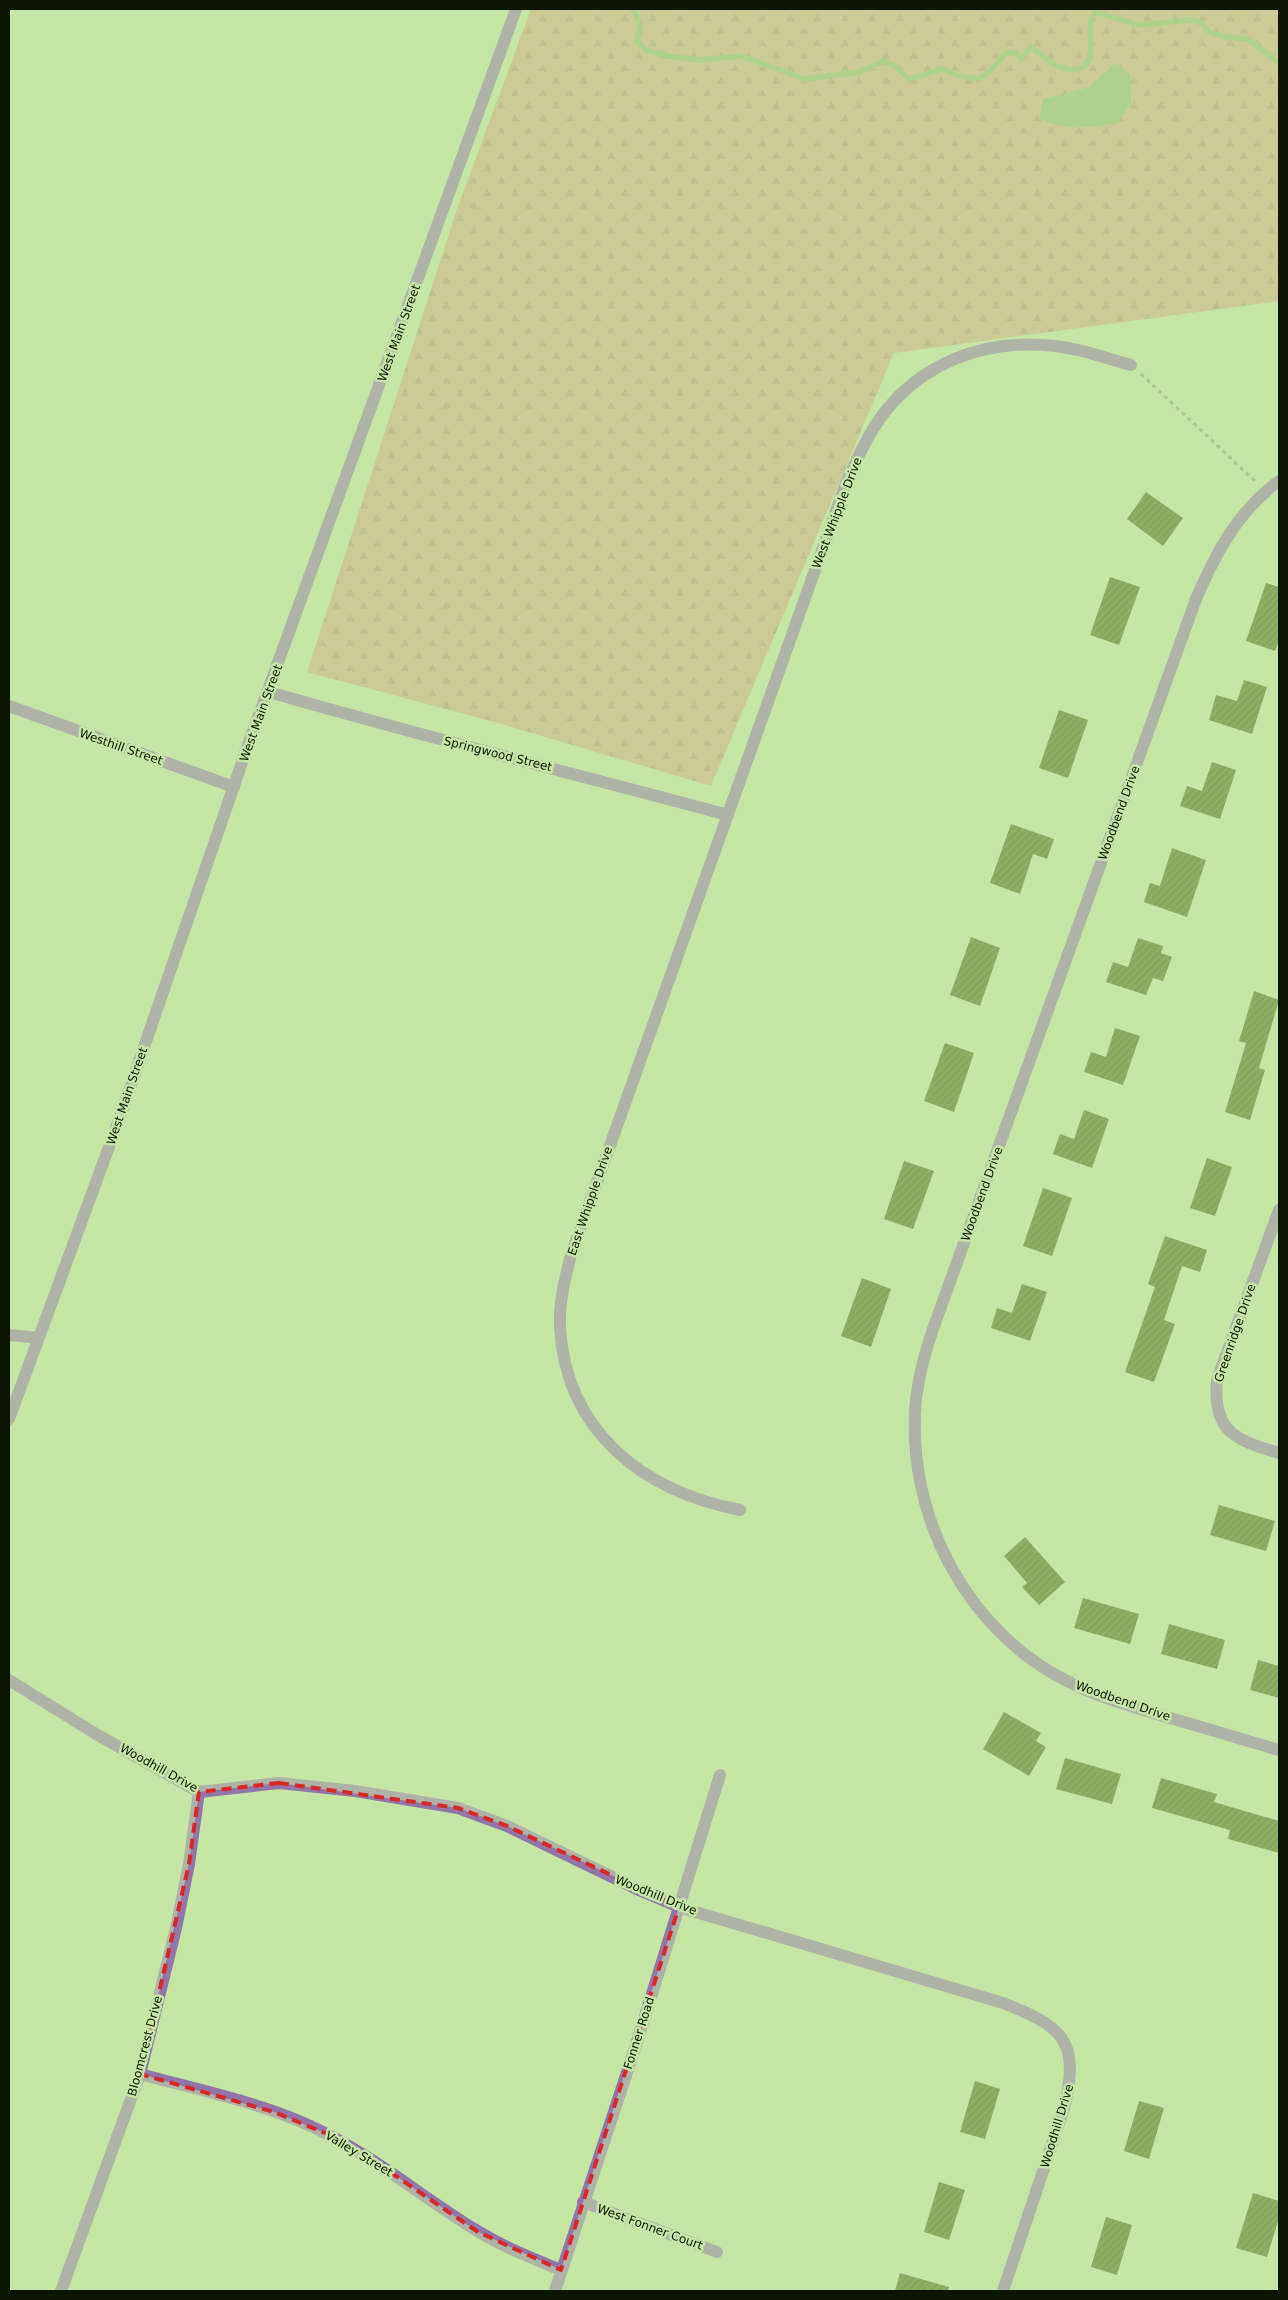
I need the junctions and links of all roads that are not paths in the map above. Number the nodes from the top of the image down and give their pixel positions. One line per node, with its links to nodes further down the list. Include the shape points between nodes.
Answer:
1 (516, 9): 4 (street, West Main Street)
2 (1131, 365): 7 (street, West Whipple Drive, via 1084,351 1043,345 1009,345 975,351 947,362 920,378 896,399 874,428 846,483)
3 (1279, 481): 15 (street, Woodbend Drive, via 1238,520 1196,599 933,1329 920,1375 915,1426 915,1450 924,1498 944,1556 966,1593 1000,1632 1041,1666 1086,1690)
4 (269, 692): 6 (street, West Main Street); 7 (street, Springwood Street, via 406,732)
5 (9, 706): 6 (street, Westhill Street)
6 (234, 787): 10 (street, West Main Street, via 117,1124)
7 (728, 815): 13 (street, East Whipple Drive, via 571,1255 562,1292 560,1326 564,1359 576,1397 593,1426 614,1451 640,1472 674,1490 711,1504)
8 (1279, 1210): 12 (street, Greenridge Drive, via 1217,1380 1216,1396 1222,1420 1235,1436)
9 (9, 1335): 10 (street)
10 (38, 1338): 11 (street, West Main Street)
11 (9, 1419)
12 (1279, 1453)
13 (740, 1510)
14 (9, 1680): 17 (street, Woodhill Drive)
15 (1279, 1750)
16 (720, 1774): 18 (street, Fonner Road)
17 (199, 1792): 18 (street, Woodhill Drive, via 279,1783 355,1790 458,1808 507,1826); 19 (street, Bloomcrest Drive, via 176,1928)
18 (679, 1906): 20 (street, Fonner Road); 25 (street, Woodhill Drive, via 1003,2003 1038,2017 1051,2025 1063,2039 1072,2067 1067,2096)
19 (140, 2074): 22 (street, Valley Street, via 274,2112 325,2133 365,2154 478,2232); 23 (street, Bloomcrest Drive)
20 (584, 2202): 21 (street, West Fonner Court); 22 (street, Fonner Road)
21 (717, 2252)
22 (561, 2270): 24 (street, Fonner Road)
23 (61, 2291)
24 (555, 2291)
25 (1003, 2291)

